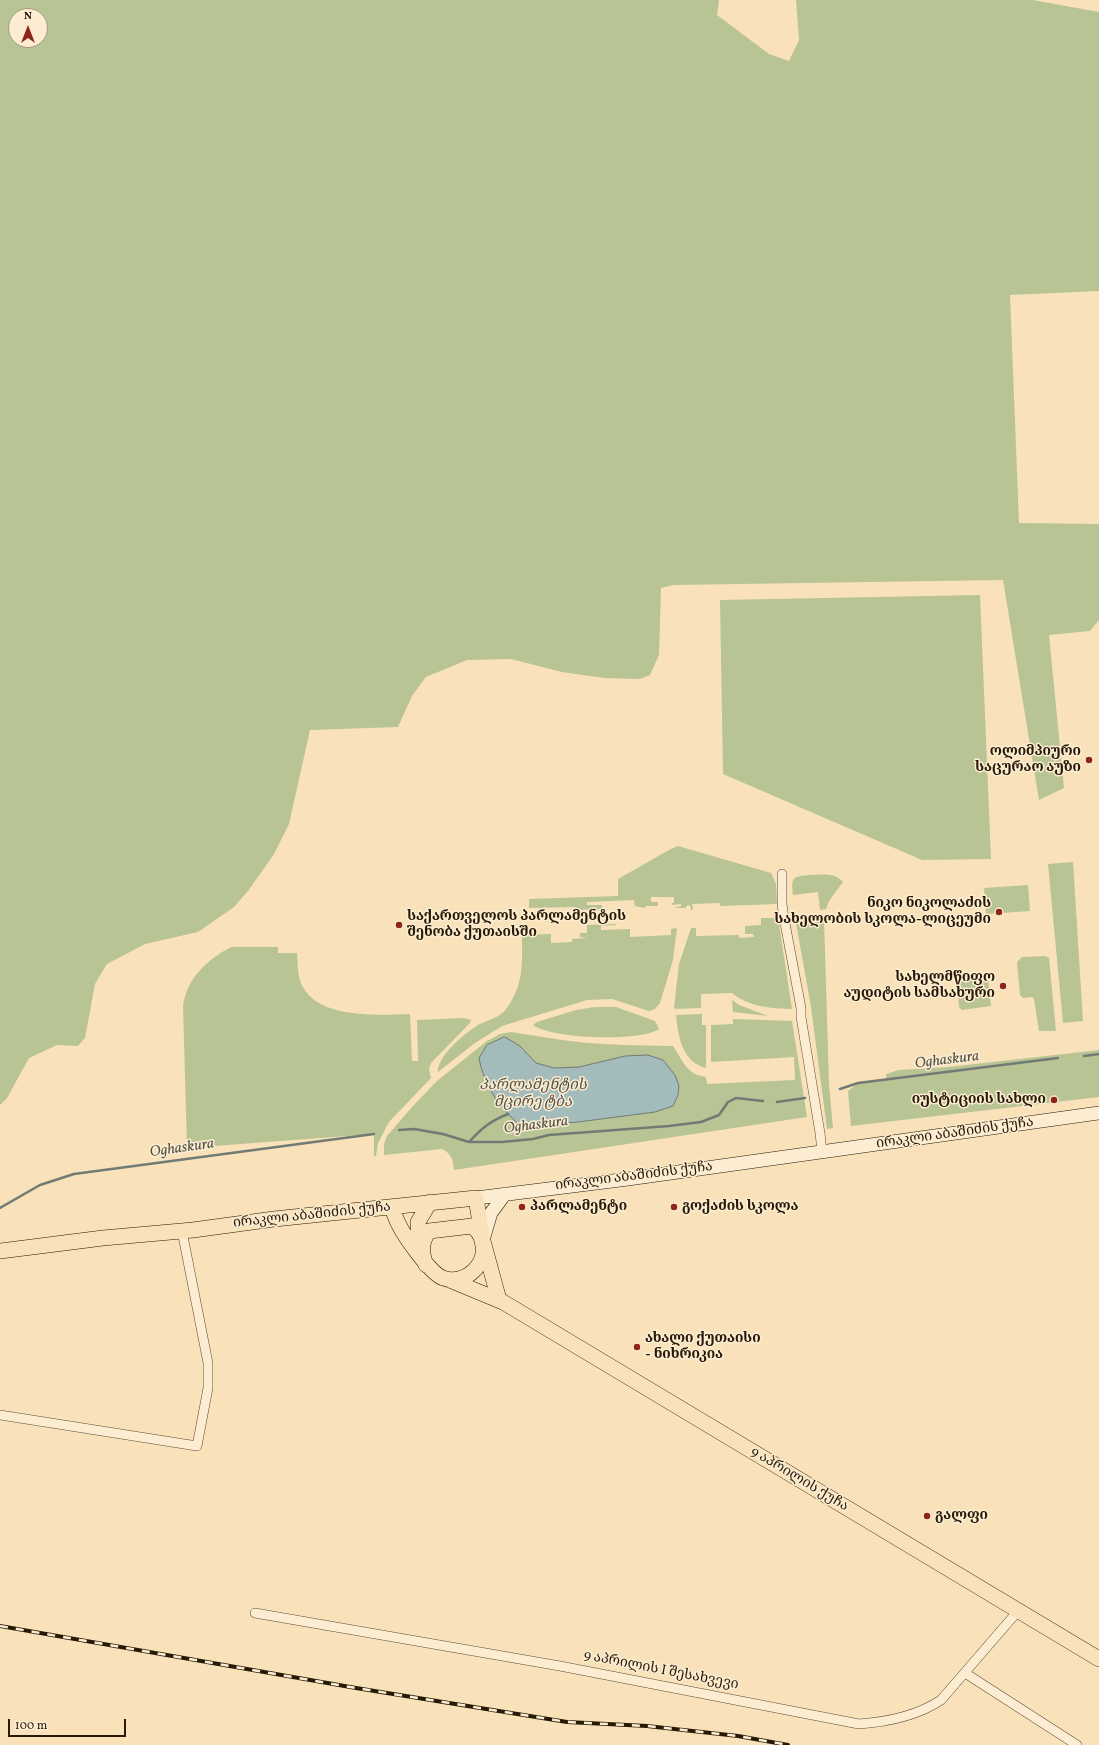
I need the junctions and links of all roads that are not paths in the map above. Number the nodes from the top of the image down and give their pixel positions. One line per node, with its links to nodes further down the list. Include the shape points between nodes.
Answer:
1 (782, 874): 3 (street, via 784,918 801,1008 800,1017)
2 (1099, 1113): 3 (main road, ირაკლი აბაშიძის ქუჩა)
3 (822, 1152): 4 (main road, ირაკლი აბაშიძის ქუჩა)
4 (505, 1194): 5 (main road, ირაკლი აბაშიძის ქუჩა); 9 (main road, via 491,1213)
5 (476, 1198): 6 (main road, ირაკლი აბაშიძის ქუჩა); 9 (main road)
6 (430, 1202): 7 (main road, ირაკლი აბაშიძის ქუჩა); 11 (main road, via 418,1222)
7 (392, 1208): 8 (main road, ირაკლი აბაშიძის ქუჩა); 11 (main road, via 399,1224)
8 (182, 1231): 10 (main road, ირაკლი აბაშიძის ქუჩა); 14 (street, via 208,1363 208,1388 197,1446)
9 (483, 1242): 11 (main road, via 472,1226 429,1231 422,1247); 12 (main road, via 484,1253 480,1264 462,1279); 13 (main road)
10 (0, 1251)
11 (423, 1259): 12 (main road, via 434,1274)
12 (450, 1280): 13 (main road, 9 აპრილის ქუჩა)
13 (499, 1300): 15 (main road, 9 აპრილის ქუჩა)
14 (0, 1415)
15 (1018, 1611): 17 (main road, 9 აპრილის ქუჩა); 18 (street, 9 აპრილის I შესახვევი)
16 (255, 1613): 18 (street, 9 აპრილის I შესახვევი, via 560,1666 858,1724 893,1720 928,1708 941,1700)
17 (1099, 1659)
18 (965, 1673): 19 (street)
19 (1077, 1745)

